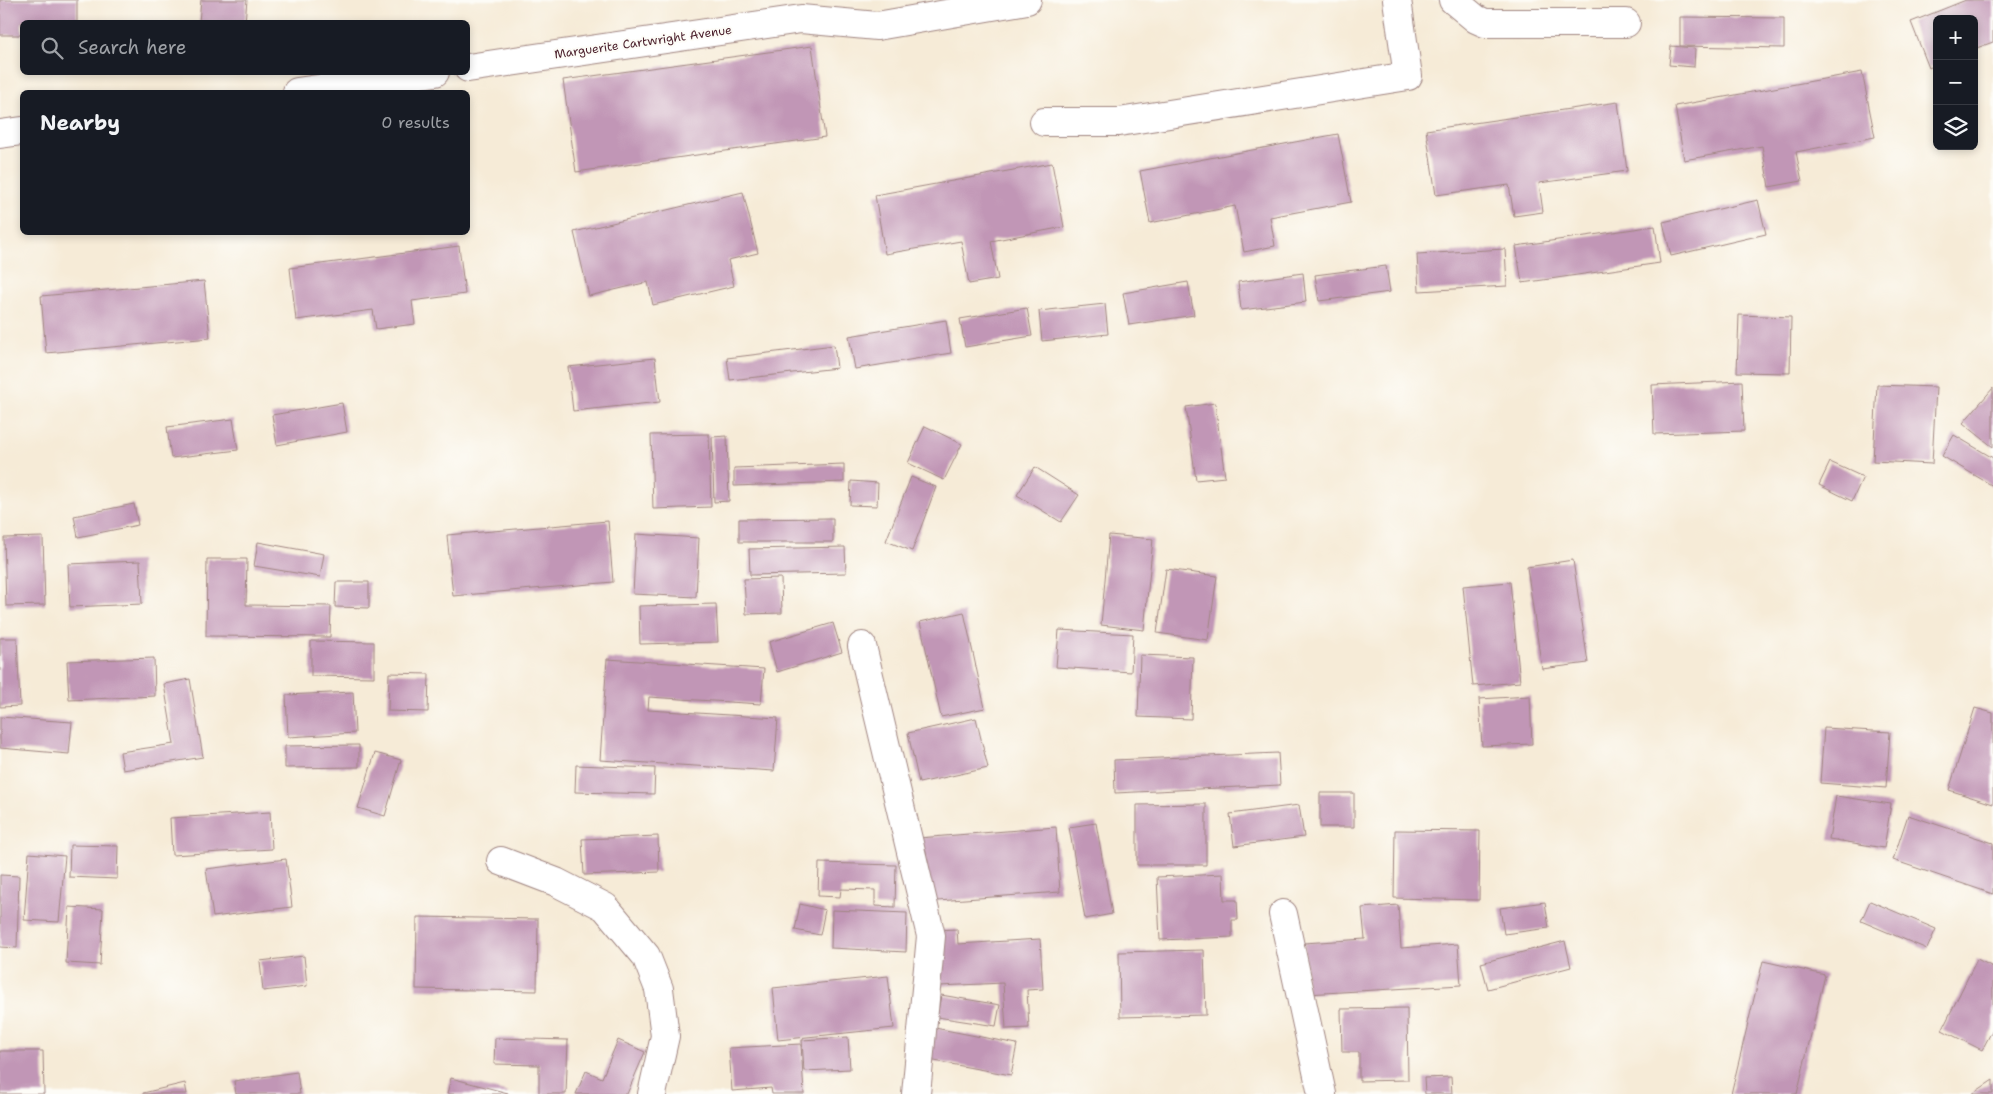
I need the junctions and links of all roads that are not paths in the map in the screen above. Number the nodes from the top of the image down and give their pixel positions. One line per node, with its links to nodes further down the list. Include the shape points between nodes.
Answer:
1 (1026, 0): 4 (street, Marguerite Cartwright Avenue, via 877,26)
2 (1397, 0): 9 (street, via 1408,76 1118,122)
3 (1453, 0): 5 (street, via 1476,19 1485,22)
4 (801, 9): 6 (street, Marguerite Cartwright Avenue)
5 (1626, 22)
6 (470, 68)
7 (414, 75): 8 (street)
8 (311, 90)
9 (1044, 122)
10 (20, 131): 11 (street)
11 (0, 134)
12 (862, 646): 16 (street, via 931,936)
13 (501, 861): 15 (street, via 556,882 605,907 646,956 659,989 665,1036)
14 (1283, 914): 17 (street)
15 (652, 1094)
16 (916, 1094)
17 (1322, 1094)

